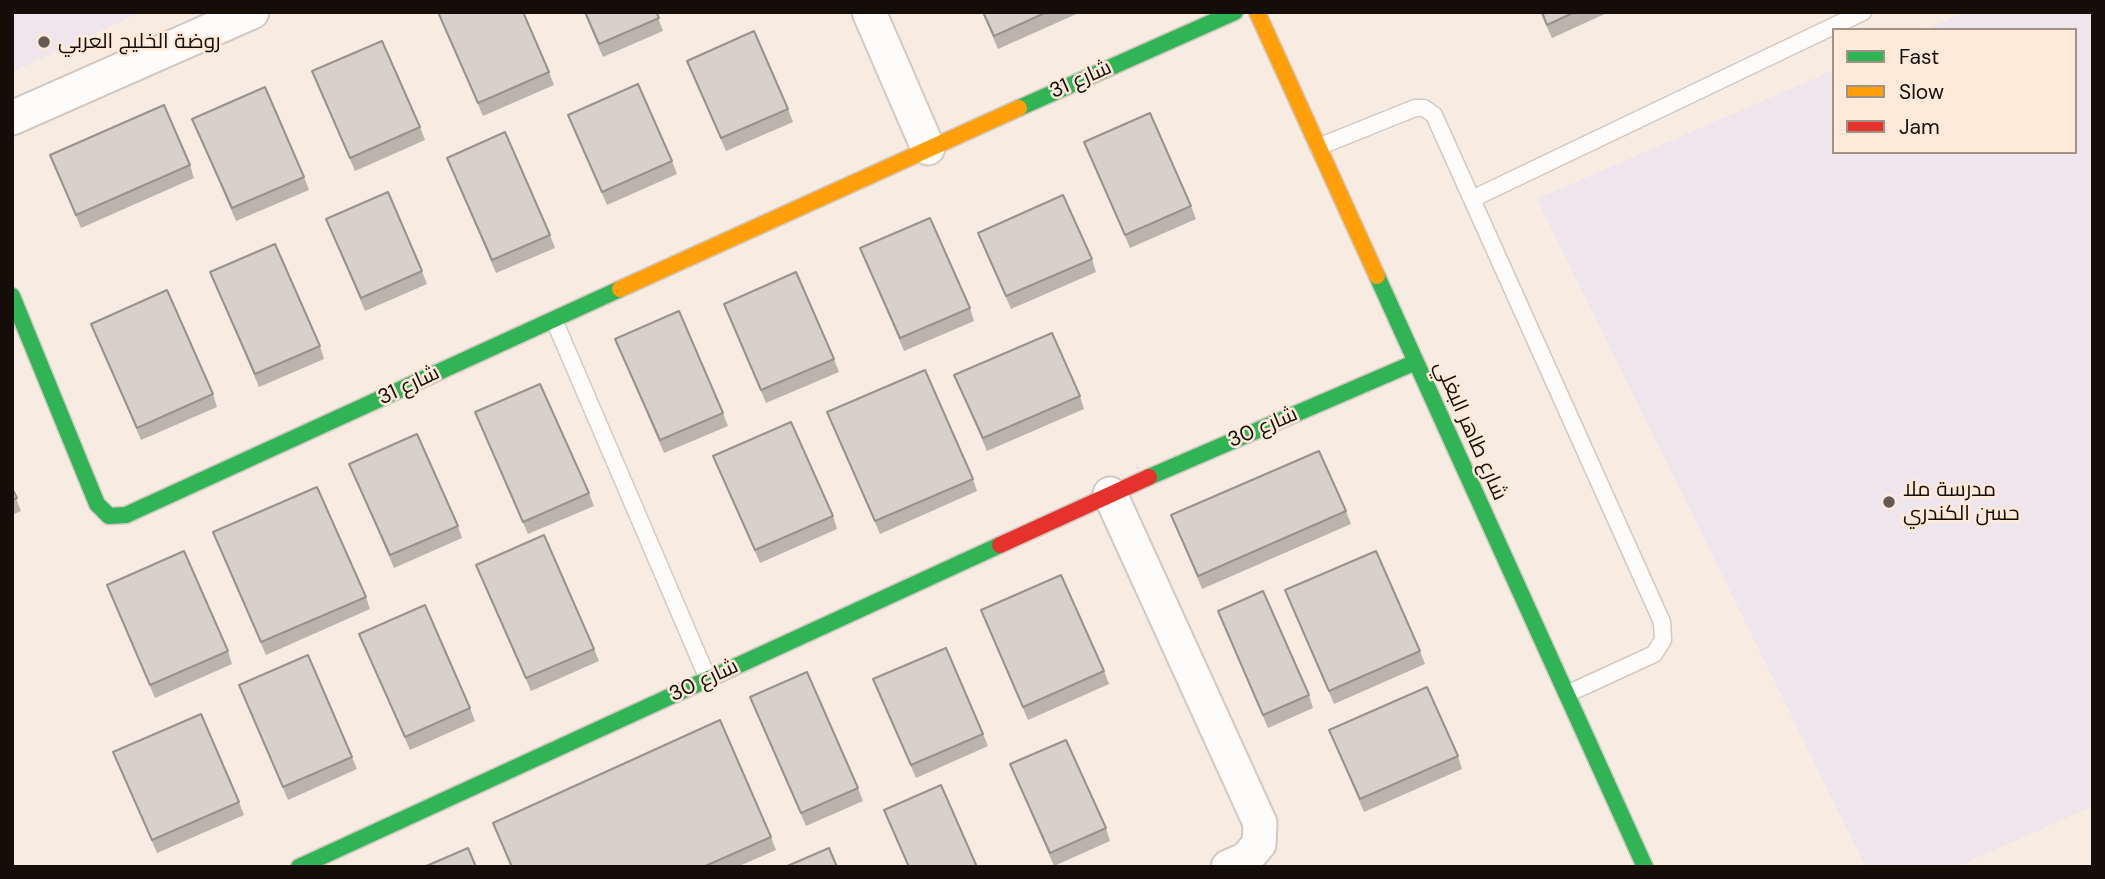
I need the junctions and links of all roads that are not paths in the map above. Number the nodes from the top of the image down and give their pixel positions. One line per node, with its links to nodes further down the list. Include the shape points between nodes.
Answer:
1 (252, 12): 6 (street)
2 (869, 12): 8 (street)
3 (1235, 12): 8 (street, شارع 31)
4 (1257, 12): 7 (street, شارع طاهر البغلي)
5 (1863, 12): 9 (lane)
6 (12, 118)
7 (1318, 147): 9 (lane, via 1424,108 1434,115); 12 (street, شارع طاهر البغلي)
8 (928, 148): 11 (street, شارع 31)
9 (1472, 199): 15 (lane, via 1662,622 1663,640 1654,654)
10 (12, 296): 11 (street, شارع 31, via 97,504 109,516 126,515)
11 (554, 320): 14 (lane)
12 (1416, 362): 13 (street, شارع 30); 15 (street, شارع طاهر البغلي)
13 (1110, 494): 14 (street, شارع 30); 17 (street, via 1260,823 1259,844 1246,859)
14 (708, 679): 16 (street, شارع 30)
15 (1567, 695): 18 (street, شارع طاهر البغلي)
16 (299, 867)
17 (1228, 867)
18 (1645, 867)

